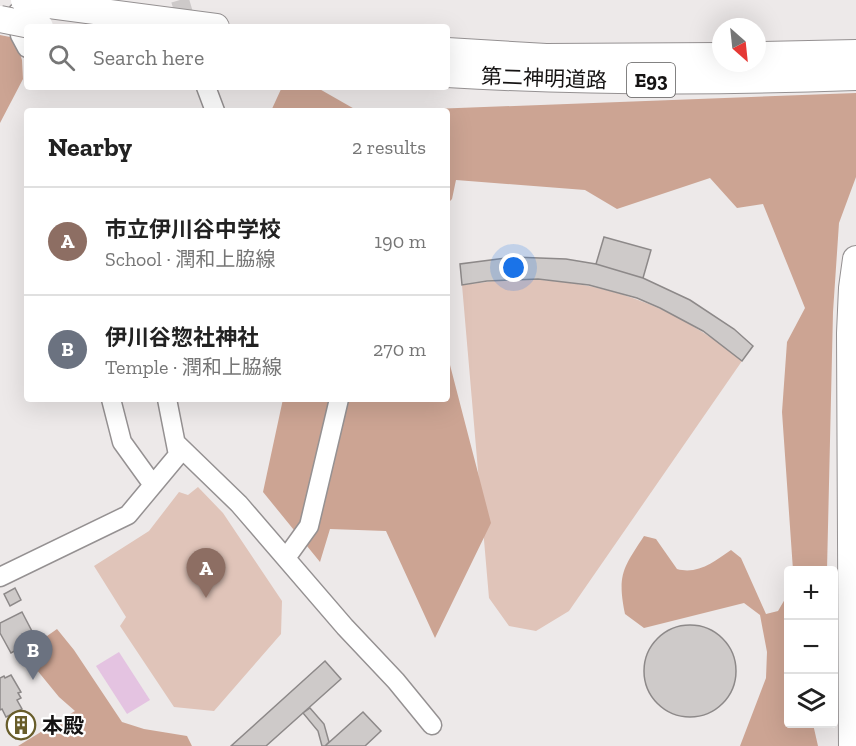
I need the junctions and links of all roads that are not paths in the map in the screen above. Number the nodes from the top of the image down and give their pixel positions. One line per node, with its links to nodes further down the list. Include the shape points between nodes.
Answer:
1 (33, 8): 2 (highway, bridge); 3 (highway); 4 (street, via 18,10)
2 (0, 19)
3 (187, 24)
4 (24, 42)
5 (450, 51): 8 (highway, 第二神明道路 / E93, via 546,57)
6 (856, 52): 7 (highway)
7 (766, 55)
8 (712, 56)
9 (450, 74): 10 (highway, 第二神明道路 / E93, via 546,80 764,81)
10 (856, 77)
11 (206, 90): 12 (street)
12 (214, 108)
13 (856, 259): 22 (highway, via 850,333)
14 (112, 402): 18 (street, via 122,442)
15 (168, 402): 17 (street)
16 (338, 402): 19 (street, via 309,526)
17 (176, 443): 18 (street, via 178,456); 19 (street, via 239,504)
18 (153, 485): 20 (street, via 128,515)
19 (286, 558): 21 (street)
20 (0, 577)
21 (432, 724)
22 (852, 746)

